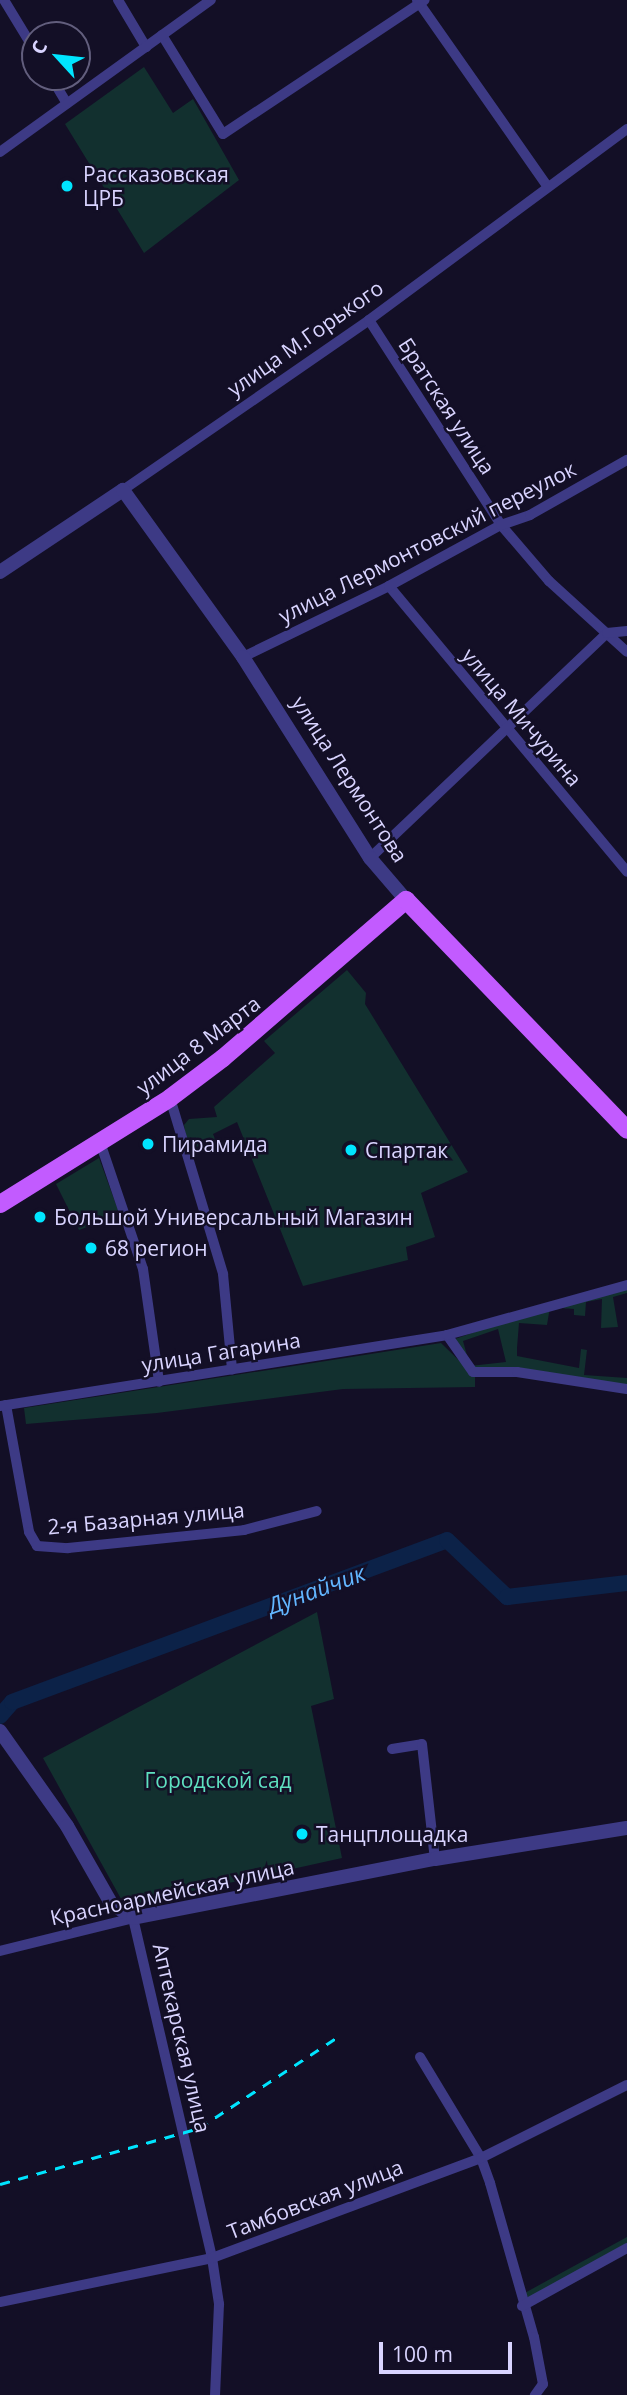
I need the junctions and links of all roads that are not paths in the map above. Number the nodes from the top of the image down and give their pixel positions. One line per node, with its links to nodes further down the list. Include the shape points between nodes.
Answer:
1 (4, 0): 5 (street)
2 (118, 0): 7 (street)
3 (211, 0): 6 (street)
4 (421, 1): 6 (street, via 223,134); 12 (street)
5 (21, 28)
6 (162, 35): 7 (street)
7 (146, 47): 9 (street)
8 (59, 91): 9 (street)
9 (67, 104): 11 (street)
10 (627, 129): 12 (street, улица М.Горького)
11 (0, 152)
12 (548, 187): 13 (street, улица М.Горького)
13 (369, 320): 15 (street, улица М.Горького); 16 (street, Братская улица)
14 (627, 460): 16 (street, улица Лермонтовский переулок, via 530,515)
15 (123, 490): 17 (street, улица М.Горького); 22 (street, улица Лермонтова)
16 (500, 524): 18 (street, улица Лермонтовский переулок); 20 (street, Братская улица, via 549,581)
17 (0, 572)
18 (388, 586): 22 (street, улица Лермонтовский переулок); 23 (street, улица Мичурина)
19 (627, 631): 20 (street)
20 (607, 633): 21 (street, Братская улица); 23 (street)
21 (627, 652)
22 (243, 656): 24 (street, улица Лермонтова)
23 (508, 731): 24 (street); 25 (street, улица Мичурина)
24 (370, 858): 26 (street, улица Лермонтова)
25 (627, 872)
26 (406, 900): 27 (main road, улица 8 Марта, via 251,1037); 28 (main road, улица Лермонтова)
27 (170, 1098): 29 (main road, улица 8 Марта); 33 (street, via 222,1267)
28 (627, 1130)
29 (100, 1142): 30 (main road, улица 8 Марта); 34 (street, via 143,1269)
30 (0, 1204)
31 (627, 1285): 32 (street, улица Гагарина)
32 (447, 1335): 33 (street, улица Гагарина); 35 (street, via 473,1372 517,1372)
33 (232, 1370): 34 (street, улица Гагарина)
34 (159, 1382): 36 (street, улица Гагарина)
35 (627, 1389)
36 (3, 1405): 37 (street, 2-я Базарная улица, via 29,1532 37,1546 68,1548 244,1531)
37 (317, 1511)
38 (4, 1734): 42 (street, via 111,1903)
39 (392, 1749): 41 (street, via 422,1744)
40 (627, 1828): 41 (street, Красноармейская улица)
41 (435, 1859): 42 (street, Красноармейская улица)
42 (132, 1918): 43 (street, Красноармейская улица); 48 (street, Аптекарская улица)
43 (0, 1951)
44 (420, 2057): 46 (street)
45 (627, 2085): 46 (street, Тамбовская улица)
46 (481, 2158): 48 (street, Тамбовская улица); 50 (street)
47 (627, 2249): 50 (street)
48 (212, 2258): 49 (street, Тамбовская улица); 51 (street, Аптекарская улица, via 219,2304)
49 (0, 2302)
50 (522, 2306): 52 (street, via 543,2384)
51 (215, 2395)
52 (535, 2395)

